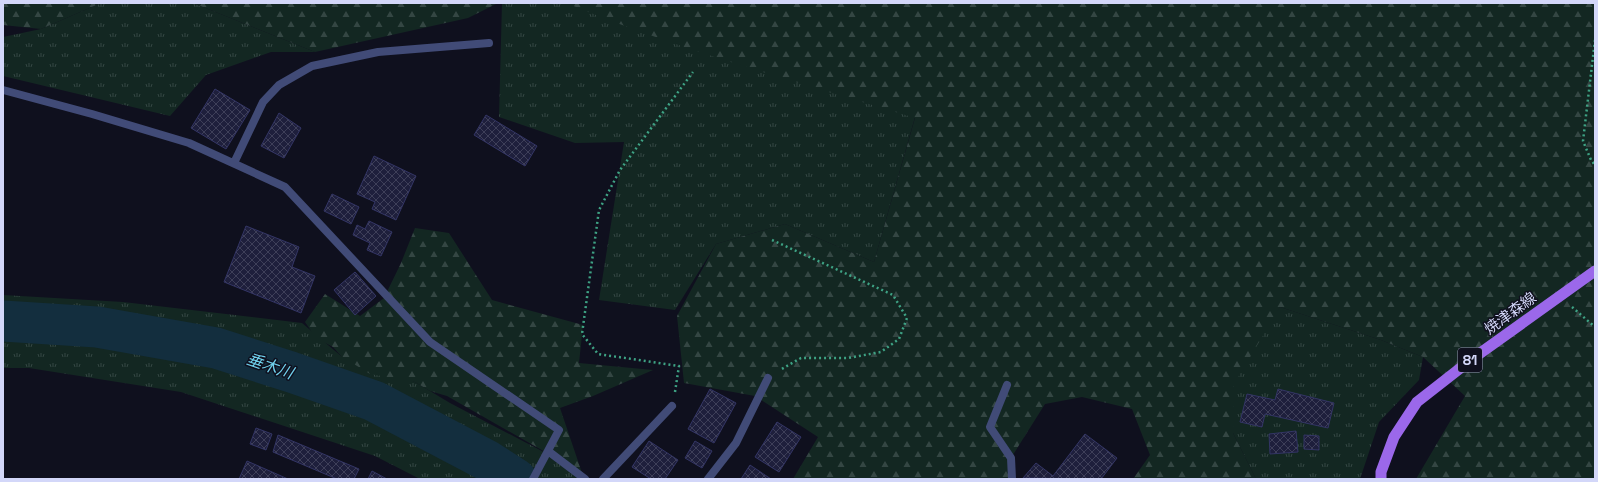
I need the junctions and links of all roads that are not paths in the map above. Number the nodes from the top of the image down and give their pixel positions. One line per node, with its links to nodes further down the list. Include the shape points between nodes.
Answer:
1 (489, 43): 3 (street, via 378,52 312,66 279,85 263,102)
2 (3, 90): 3 (street, via 189,143)
3 (234, 163): 8 (street, via 285,187 430,342 559,430)
4 (1595, 271): 14 (main road, 焼津森線 / 81, via 1472,359 1417,402 1394,437 1381,472)
5 (768, 378): 12 (street, via 736,443)
6 (1007, 385): 13 (street, via 990,427 1011,458)
7 (672, 406): 11 (street)
8 (548, 451): 9 (street); 10 (street)
9 (533, 479)
10 (585, 479)
11 (603, 479)
12 (708, 479)
13 (1012, 479)
14 (1381, 479)

